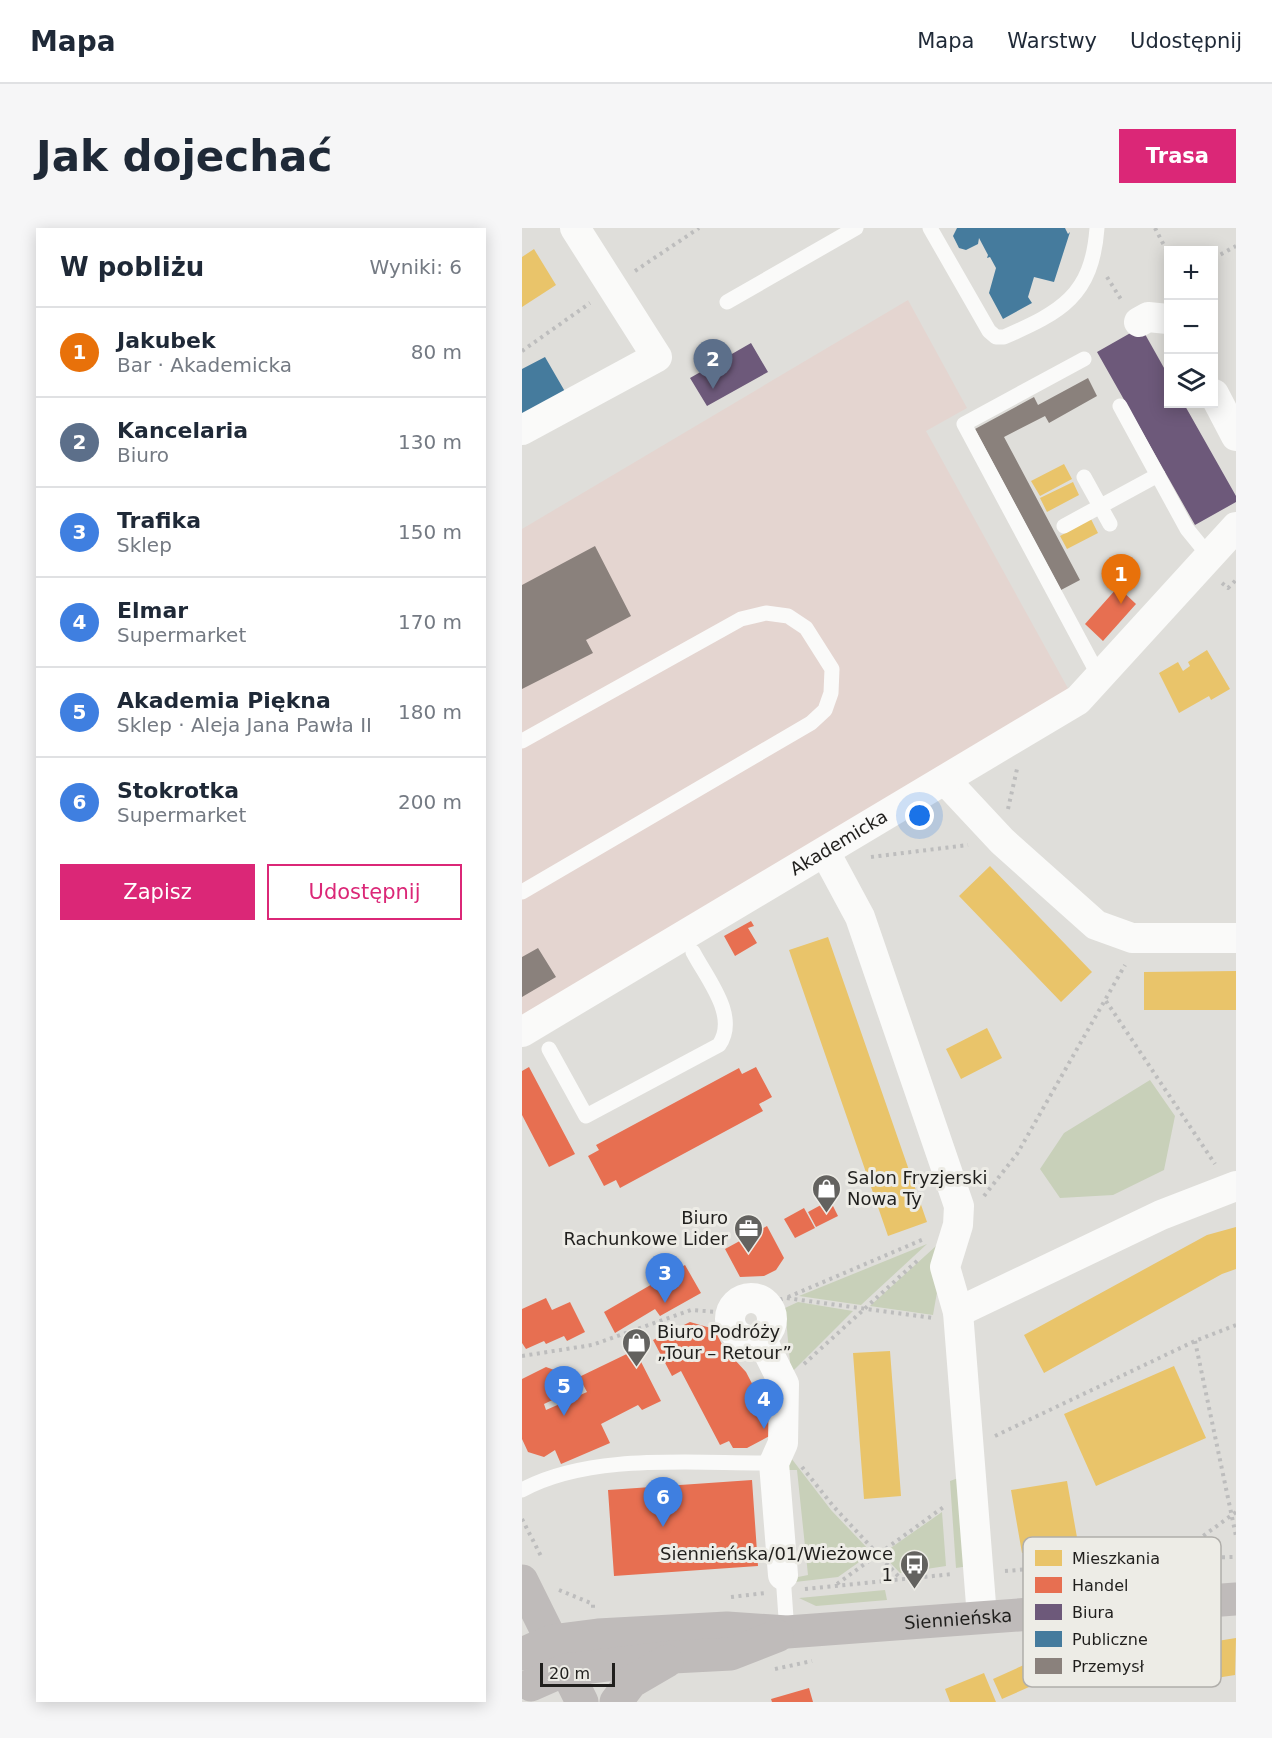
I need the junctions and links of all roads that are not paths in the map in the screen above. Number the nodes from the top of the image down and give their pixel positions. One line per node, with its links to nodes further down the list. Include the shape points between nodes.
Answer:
1 (575, 228): 11 (street, via 657,357)
2 (856, 228): 5 (lane)
3 (930, 228): 4 (lane, via 996,337 1004,337 1058,311 1077,292 1094,256)
4 (1097, 228)
5 (728, 302)
6 (1133, 316): 7 (street)
7 (1164, 319)
8 (1084, 359): 20 (lane, via 964,424)
9 (1218, 402): 12 (street)
10 (1120, 406): 13 (lane)
11 (522, 430)
12 (1236, 436)
13 (1158, 475): 15 (lane); 19 (lane, via 1187,529)
14 (1084, 477): 15 (lane)
15 (1100, 506): 16 (lane); 17 (lane)
16 (1110, 524)
17 (1064, 526)
18 (1236, 527): 19 (street, Akademicka)
19 (1209, 556): 20 (street, Akademicka)
20 (1100, 678): 22 (street, Akademicka, via 1068,706)
21 (522, 741): 24 (lane, via 741,619 766,613 788,616 806,628 832,669 831,693 825,710 811,723)
22 (945, 780): 23 (street, Akademicka); 25 (street, via 1002,841 1096,925 1132,938)
23 (828, 857): 27 (street, Akademicka); 30 (street, via 863,928 959,1206 958,1225 945,1267)
24 (522, 892)
25 (1236, 938)
26 (693, 952): 28 (lane, via 727,1019 719,1045 586,1116)
27 (522, 1032)
28 (549, 1050)
29 (1233, 1186): 30 (street, via 1161,1215)
30 (958, 1312): 39 (street)
31 (761, 1338): 31 (street, via 771,1326 776,1300 742,1300 731,1313 730,1321 745,1339); 32 (street, via 784,1384)
32 (779, 1453): 33 (lane, via 610,1464 569,1470); 35 (street)
33 (522, 1490)
34 (533, 1583): 41 (main road)
35 (784, 1583): 40 (lane)
36 (1236, 1599): 37 (main road, Siennieńska)
37 (1221, 1600)
38 (1023, 1614): 39 (main road, Siennieńska)
39 (982, 1617): 40 (main road, Siennieńska)
40 (787, 1632): 41 (main road, Siennieńska, via 597,1615); 43 (main road, Siennieńska, via 730,1654)
41 (551, 1641): 42 (main road, Siennieńska); 44 (main road)
42 (522, 1654)
43 (674, 1657): 44 (main road, Siennieńska); 47 (main road, via 631,1682)
44 (565, 1670): 45 (main road, Siennieńska); 46 (main road)
45 (531, 1685)
46 (582, 1702)
47 (616, 1702)

